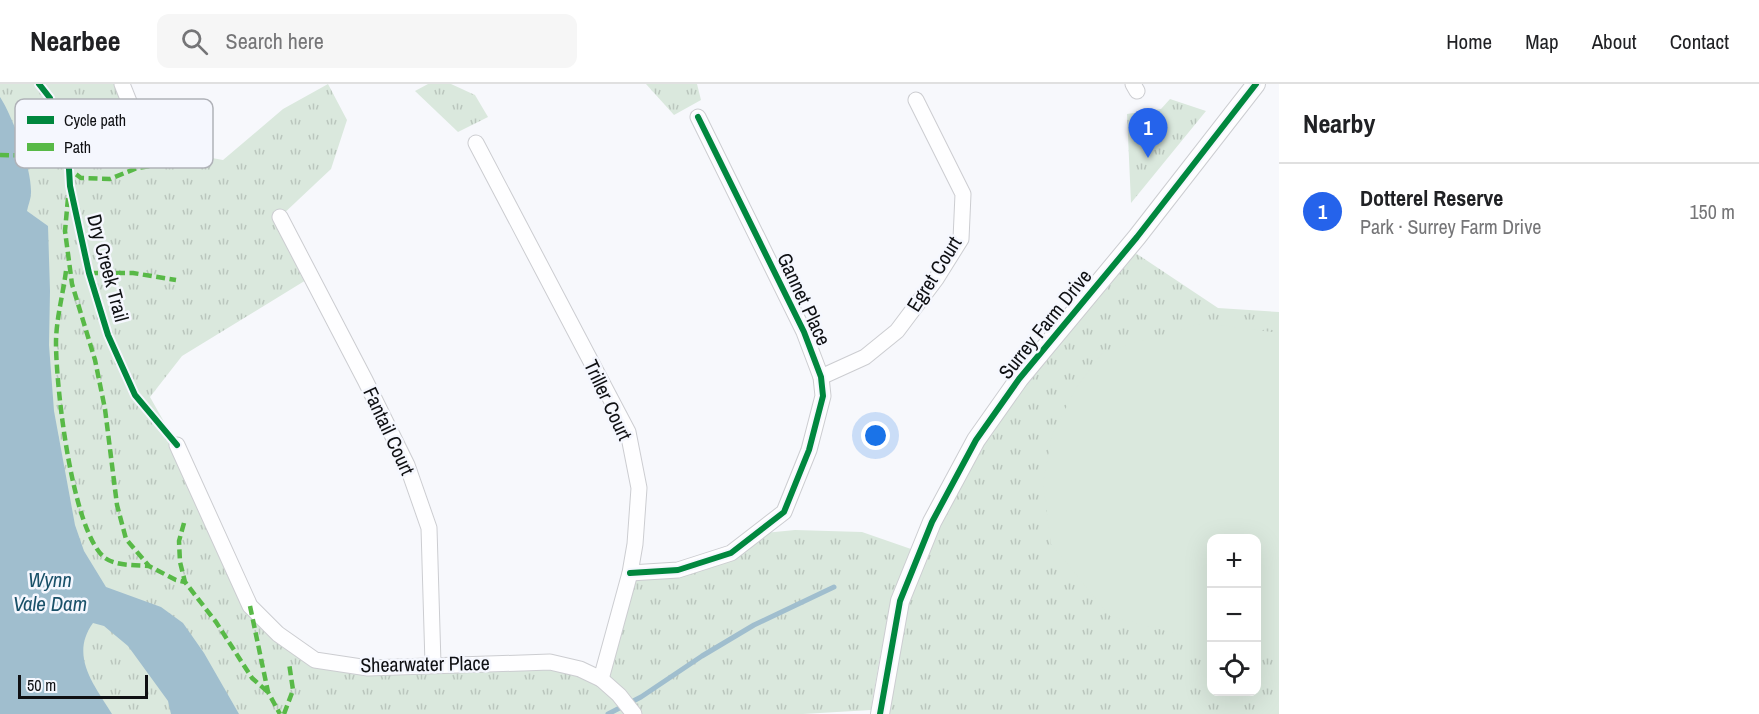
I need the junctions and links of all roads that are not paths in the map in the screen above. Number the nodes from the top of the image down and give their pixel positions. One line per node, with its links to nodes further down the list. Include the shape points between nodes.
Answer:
1 (122, 84): 3 (street)
2 (1256, 84): 14 (street, Surrey Farm Drive, via 1019,380 976,440 932,522 900,601)
3 (128, 99)
4 (916, 100): 8 (street, Egret Court, via 963,194 961,239 897,331 865,357)
5 (698, 117): 8 (street, Gannet Place, via 804,332)
6 (476, 143): 10 (street, Triller Court, via 628,432 639,488)
7 (280, 217): 11 (street, Fantail Court, via 407,465 429,528)
8 (821, 377): 10 (street, Gannet Place, via 823,396 810,450 784,512 731,553 678,570)
9 (177, 445): 11 (street, Shearwater Place, via 250,606 278,634 315,660 368,668)
10 (630, 573): 12 (street, Triller Court)
11 (433, 664): 12 (street, Shearwater Place, via 550,662 580,669)
12 (601, 680): 13 (street, Shearwater Place)
13 (634, 714)
14 (880, 714)

